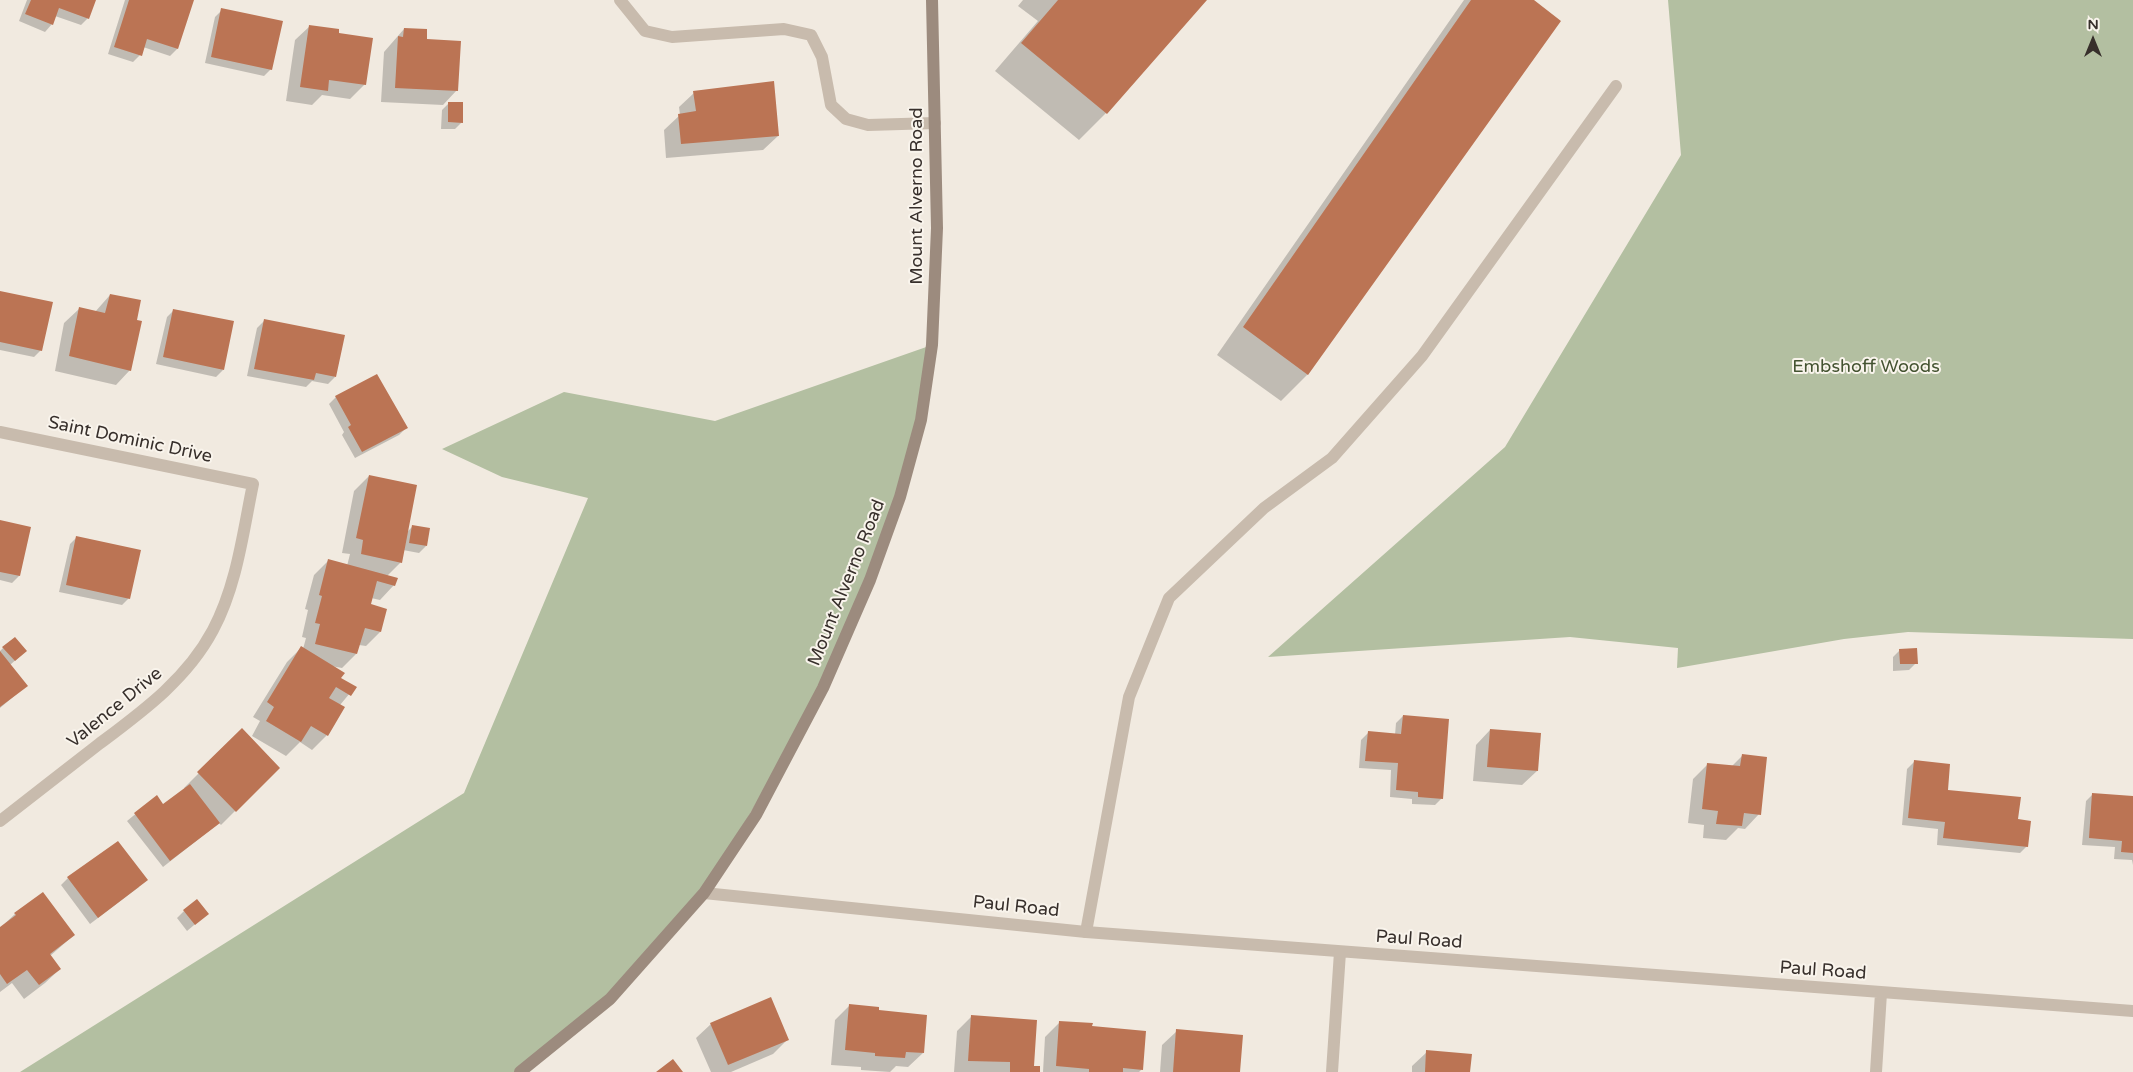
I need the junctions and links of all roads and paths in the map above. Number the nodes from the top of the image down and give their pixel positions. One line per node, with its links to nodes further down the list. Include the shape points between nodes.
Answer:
1 (620, 0): 4 (street, via 645,31 672,37 784,29 811,35 822,56 832,105 846,119 868,125)
2 (932, 0): 4 (street, Mount Alverno Road)
3 (1616, 86): 9 (street, via 1422,356 1332,458 1264,508 1169,598 1129,697)
4 (935, 124): 8 (street, Mount Alverno Road, via 937,228 932,345 921,420 900,497 870,580 824,688 756,815)
5 (0, 432): 6 (street, Saint Dominic Drive)
6 (253, 484): 7 (street, Valence Drive, via 232,584 214,629 196,657 151,704)
7 (0, 821)
8 (704, 893): 9 (street, Paul Road); 13 (street, Mount Alverno Road, via 610,998)
9 (1086, 932): 10 (street, Paul Road)
10 (1340, 952): 11 (street, Paul Road); 14 (street)
11 (1881, 992): 12 (street, Paul Road); 15 (street)
12 (2133, 1011)
13 (520, 1072)
14 (1332, 1072)
15 (1876, 1072)

